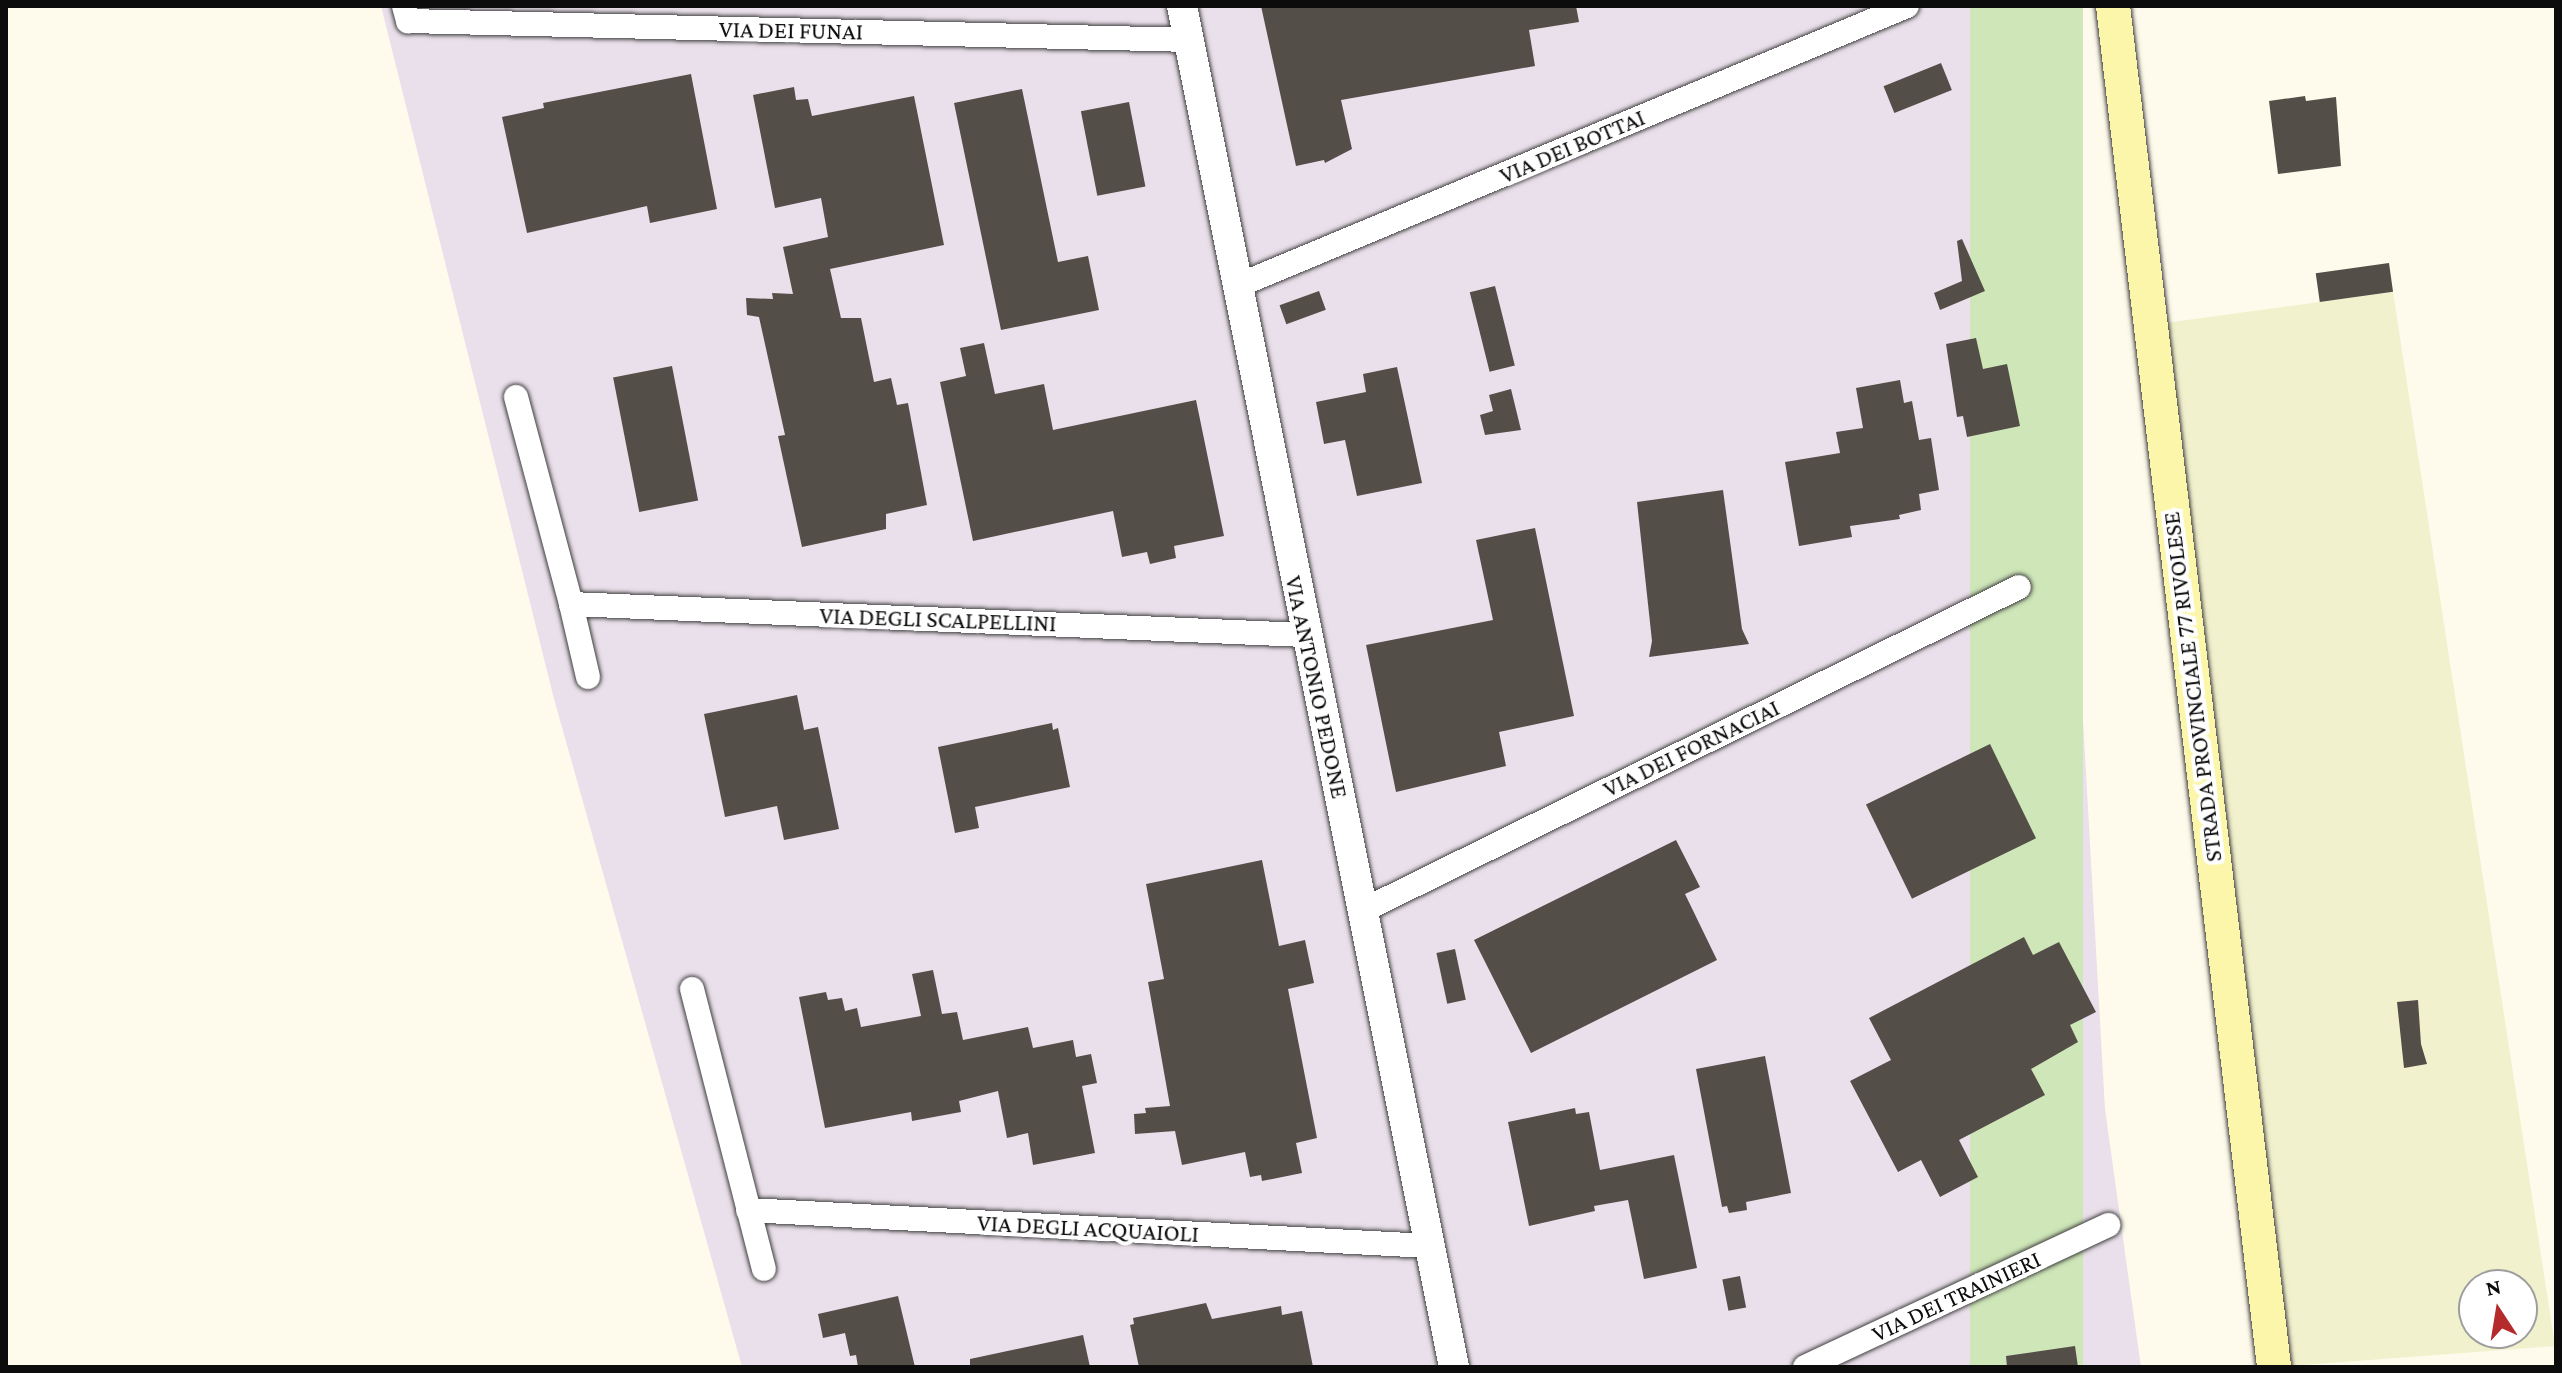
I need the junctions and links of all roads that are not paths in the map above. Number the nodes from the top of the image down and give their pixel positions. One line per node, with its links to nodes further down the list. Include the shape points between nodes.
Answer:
1 (404, 6): 5 (street, VIA DEI FUNAI, via 408,21)
2 (1182, 6): 5 (street, VIA ANTONIO PEDONE)
3 (1907, 6): 6 (street, VIA DEI BOTTAI)
4 (2113, 6): 20 (main road, STRADA PROVINCIALE 77 RIVOLESE)
5 (1189, 40): 6 (street, VIA ANTONIO PEDONE)
6 (1237, 286): 10 (street, VIA ANTONIO PEDONE)
7 (516, 397): 9 (street)
8 (2019, 587): 12 (street, VIA DEI FORNACIAI)
9 (571, 604): 10 (street, VIA DEGLI SCALPELLINI); 11 (street)
10 (1305, 635): 12 (street, VIA ANTONIO PEDONE)
11 (588, 677)
12 (1364, 910): 16 (street, VIA ANTONIO PEDONE)
13 (692, 989): 14 (street)
14 (748, 1210): 16 (street, VIA DEGLI ACQUAIOLI); 17 (street)
15 (2108, 1225): 19 (street, VIA DEI TRAINIERI)
16 (1428, 1246): 18 (street, VIA ANTONIO PEDONE)
17 (764, 1269)
18 (1454, 1367)
19 (1805, 1367)
20 (2274, 1367)

